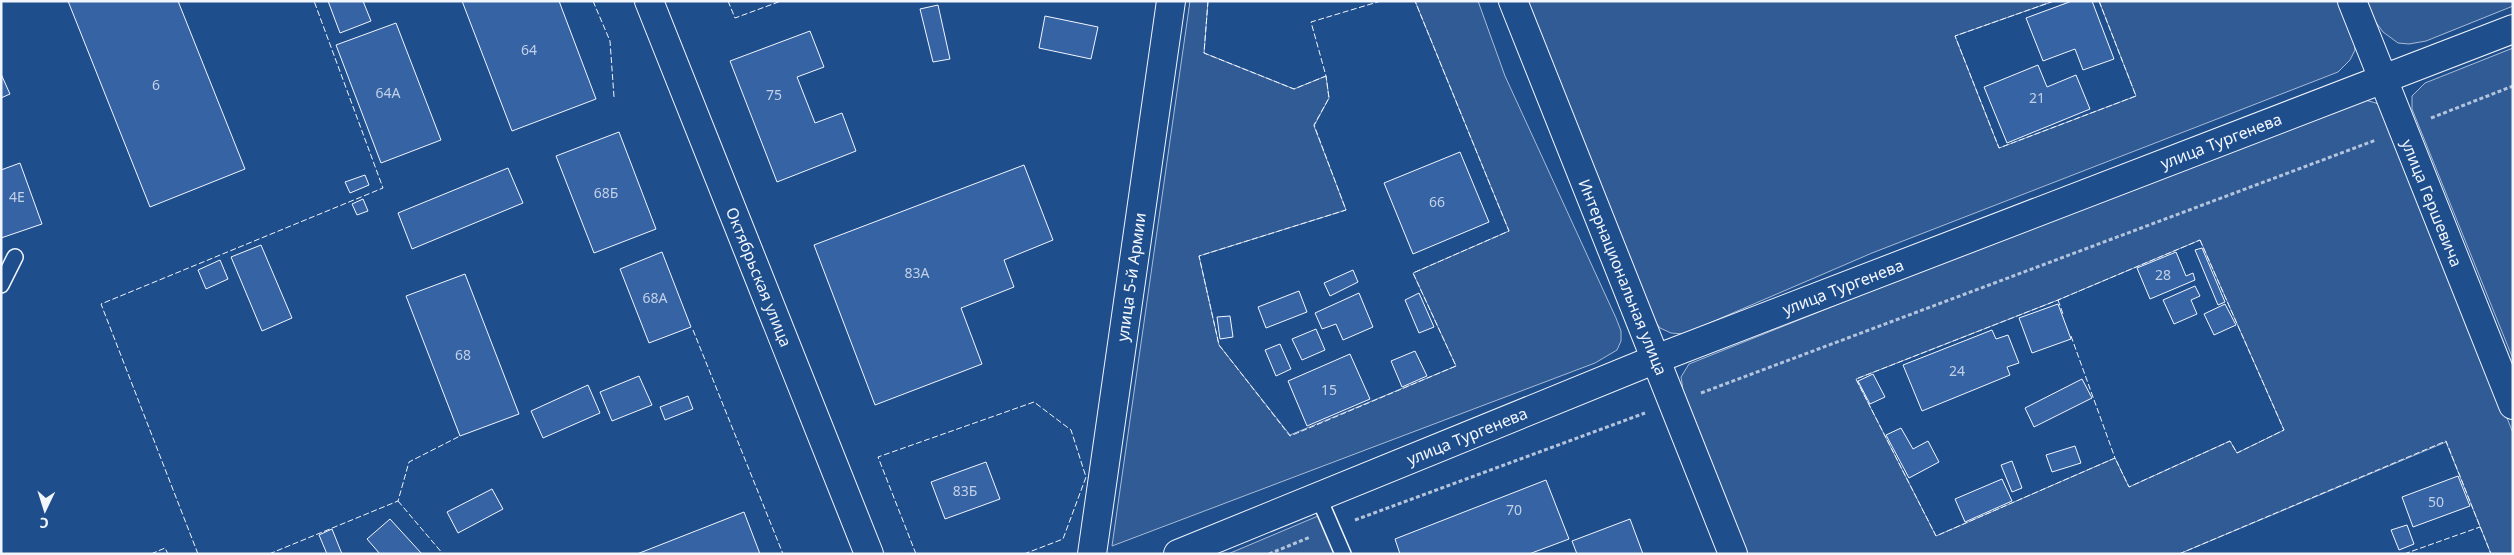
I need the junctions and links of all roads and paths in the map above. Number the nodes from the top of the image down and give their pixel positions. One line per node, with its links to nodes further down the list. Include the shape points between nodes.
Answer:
1 (649, 1): 16 (street, Октябрьская улица)
2 (1171, 1): 17 (street, улица 5-й Армии)
3 (1513, 1): 11 (street, Интернациональная улица)
4 (2352, 1): 6 (street, улица Гершевича)
5 (2513, 29): 6 (street, улица Тургенева)
6 (2382, 80): 8 (street, улица Гершевича); 11 (street, улица Тургенева)
7 (2513, 86): 8 (path)
8 (2403, 129): 12 (path); 13 (street, улица Гершевича)
9 (15, 257): 10 (lane)
10 (1, 285)
11 (1656, 359): 12 (street, Интернациональная улица); 14 (street, улица Тургенева)
12 (1673, 403): 15 (path); 21 (street, Интернациональная улица)
13 (2513, 404)
14 (1318, 496): 15 (lane); 18 (street, улица Тургенева)
15 (1332, 528): 19 (path); 20 (lane)
16 (869, 554)
17 (1092, 554)
18 (1178, 554)
19 (1269, 554)
20 (1343, 554)
21 (1733, 554)

